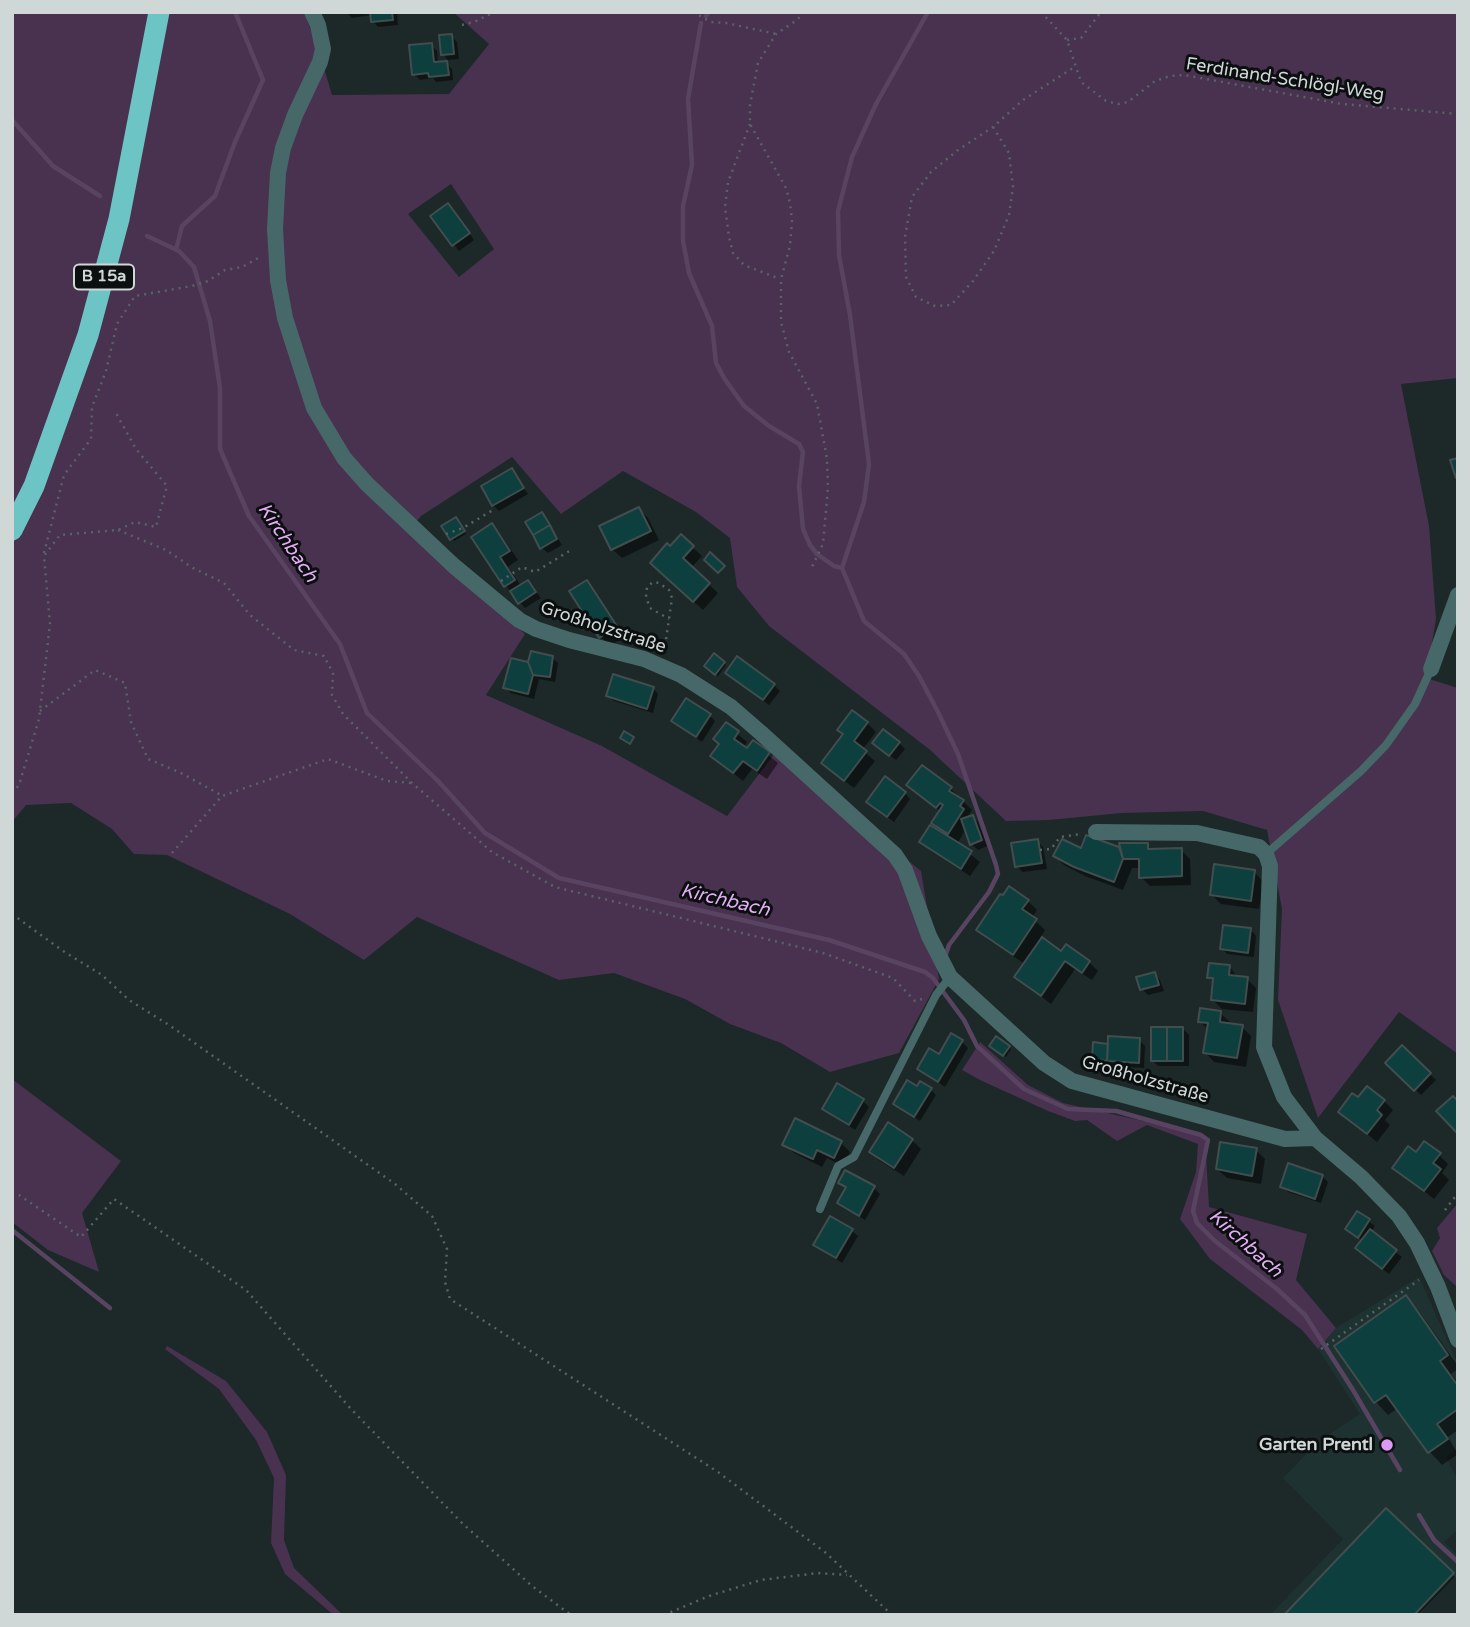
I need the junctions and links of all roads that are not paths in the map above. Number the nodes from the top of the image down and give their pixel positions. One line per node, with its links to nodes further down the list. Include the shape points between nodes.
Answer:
1 (159, 12): 3 (highway, B 15a, via 119,219 88,335 34,486)
2 (312, 12): 8 (street, Großholzstraße, via 323,48 295,115 278,173 275,253 285,318 314,408 344,458 454,566 519,620 662,667 731,707 895,855)
3 (12, 530)
4 (1458, 595): 5 (street)
5 (1431, 668): 7 (lane, via 1415,704 1386,745)
6 (1096, 832): 7 (street, via 1197,833 1247,843)
7 (1266, 854): 9 (street, via 1270,866 1264,1047 1284,1097)
8 (950, 977): 9 (street, Großholzstraße, via 1044,1063 1072,1081 1285,1139); 10 (lane, via 936,995 854,1157 838,1166)
9 (1315, 1138): 11 (street, via 1399,1216 1417,1242)
10 (820, 1209)
11 (1458, 1340)

